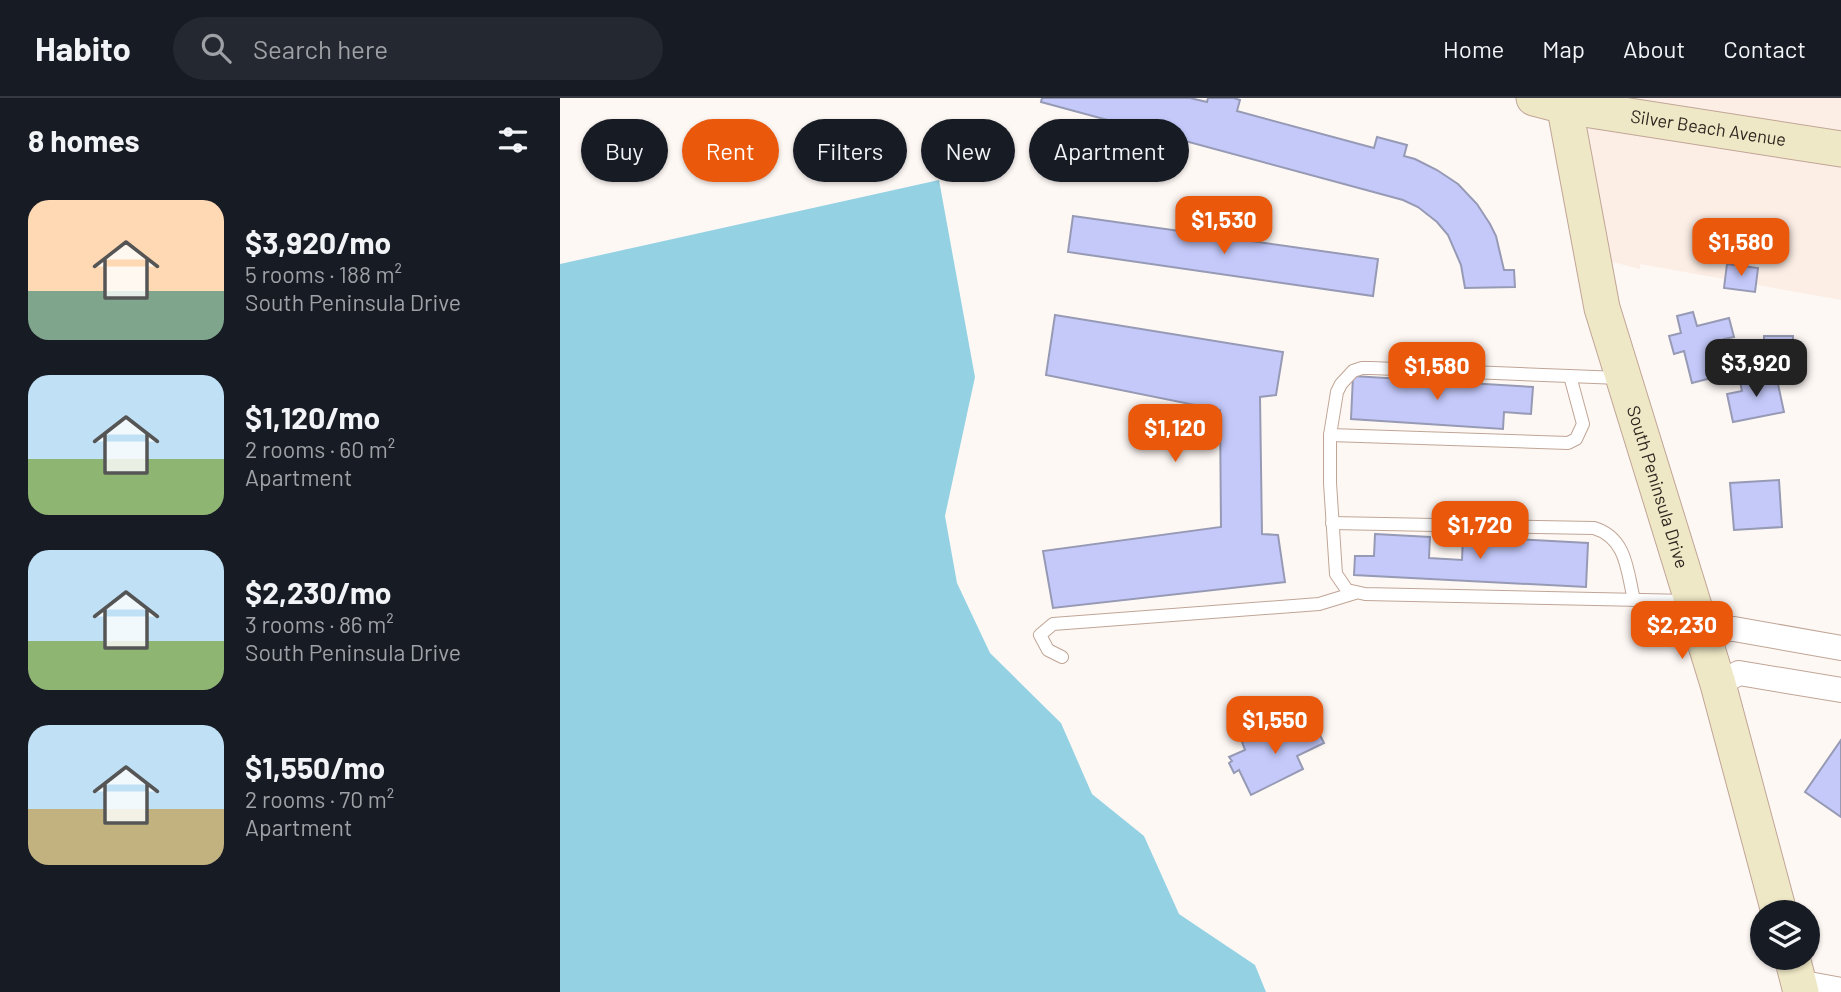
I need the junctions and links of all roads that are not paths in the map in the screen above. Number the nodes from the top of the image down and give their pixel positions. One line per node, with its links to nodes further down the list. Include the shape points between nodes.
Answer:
1 (1554, 101): 2 (main road, Silver Beach Avenue); 4 (main road, South Peninsula Drive, via 1602,308)
2 (1841, 149)
3 (1570, 376): 4 (lane); 5 (lane, via 1362,368 1353,371 1337,392); 5 (lane, via 1583,424 1576,439 1568,443)
4 (1624, 379): 9 (main road, South Peninsula Drive)
5 (1330, 435): 6 (lane)
6 (1332, 523): 7 (lane, via 1336,574 1346,590); 8 (lane, via 1603,530 1623,552)
7 (1355, 593): 8 (lane); 11 (lane, via 1320,604 1053,624 1040,635 1048,650)
8 (1634, 600): 9 (lane)
9 (1697, 615): 10 (street, via 1734,628); 12 (main road, South Peninsula Drive)
10 (1841, 648)
11 (1062, 657)
12 (1718, 684): 13 (street, via 1739,673); 14 (main road, South Peninsula Drive)
13 (1841, 690)
14 (1776, 900)
15 (1797, 977): 16 (street)
16 (1841, 990)

